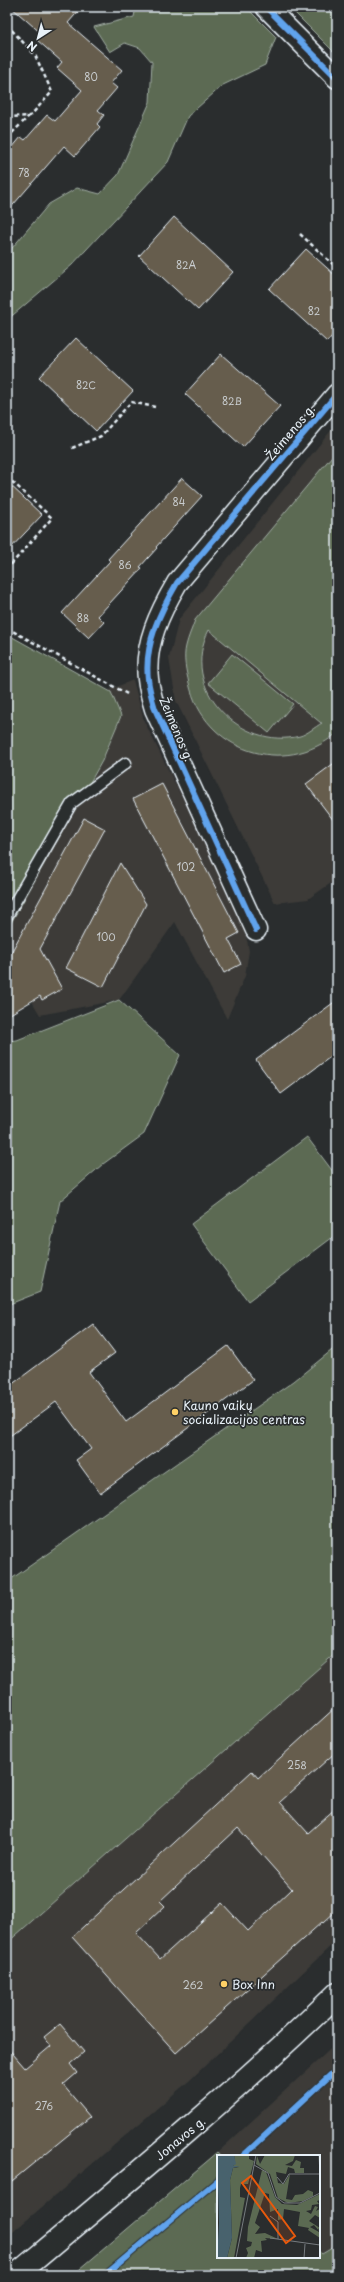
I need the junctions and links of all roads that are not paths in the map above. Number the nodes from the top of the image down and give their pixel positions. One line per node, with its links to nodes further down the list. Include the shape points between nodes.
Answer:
1 (266, 7): 2 (street)
2 (337, 78)
3 (337, 394): 6 (street, Žeimenos g., via 177,584 161,610 148,652 148,679 155,709)
4 (126, 763): 5 (lane, via 72,804)
5 (7, 916)
6 (256, 930)
7 (337, 1994): 8 (main road, Jonavos g., via 196,2125)
8 (16, 2275)

